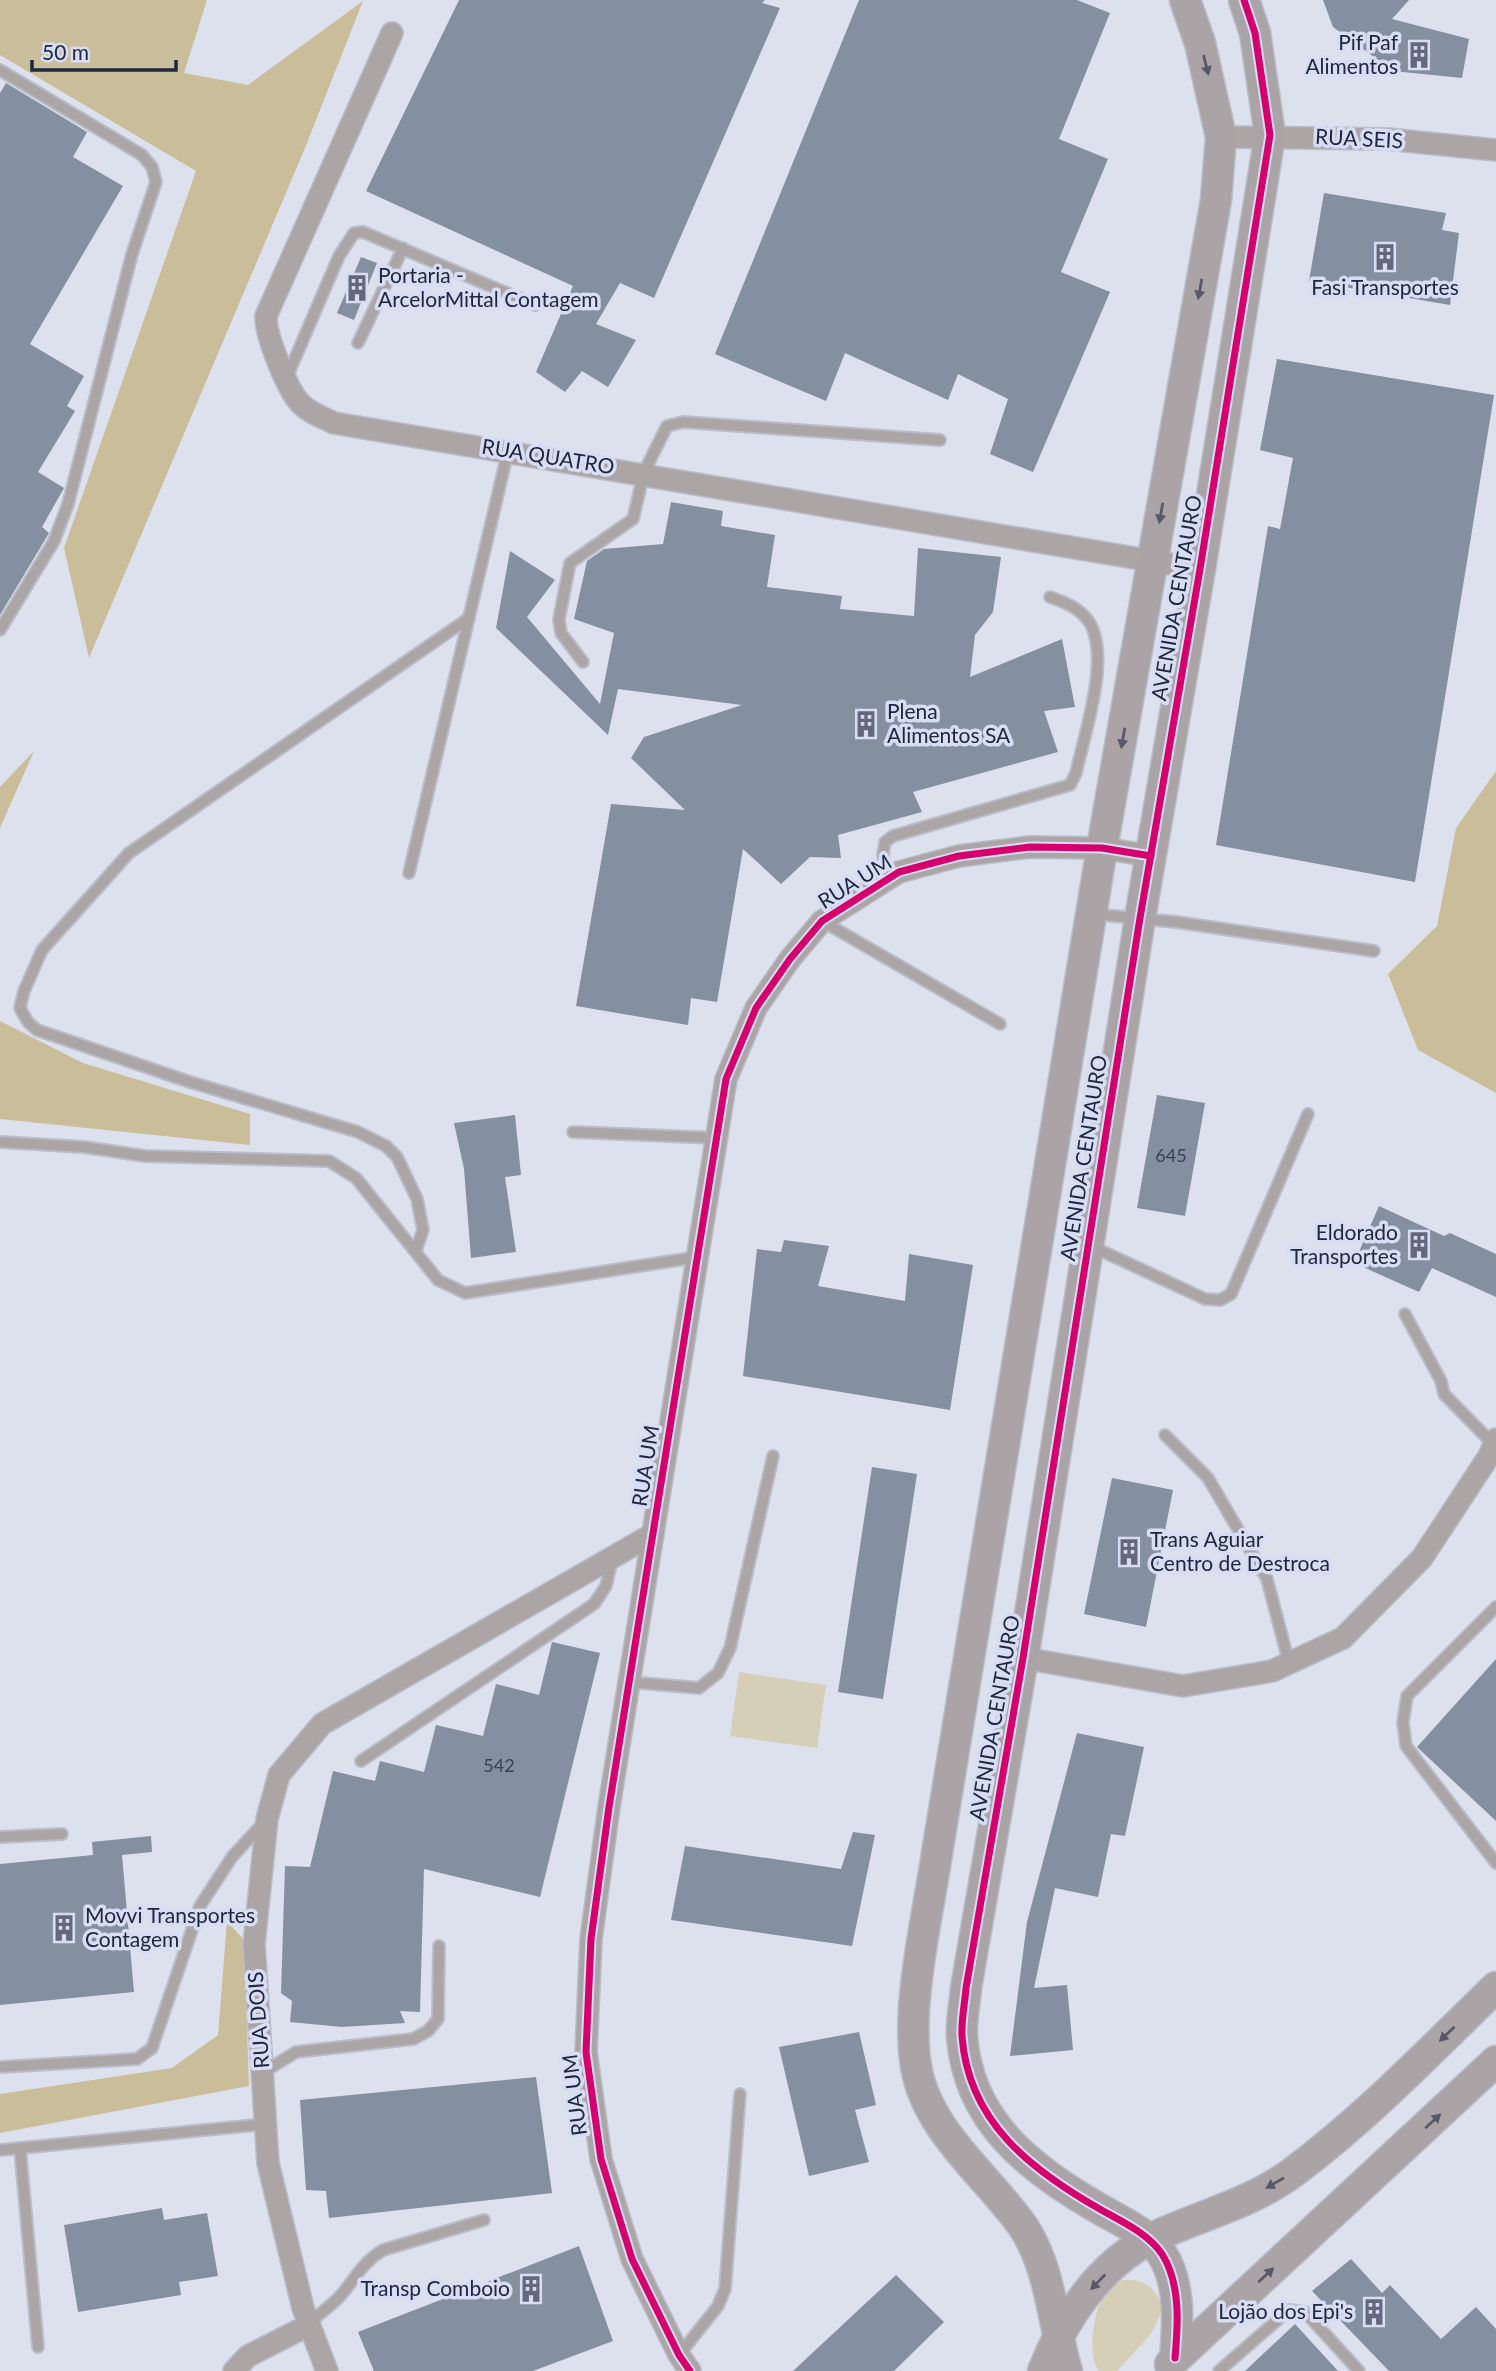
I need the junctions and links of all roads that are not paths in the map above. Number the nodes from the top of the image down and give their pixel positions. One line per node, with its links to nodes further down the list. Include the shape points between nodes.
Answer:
1 (1185, 0): 6 (street, AVENIDA CENTAURO, one-way to 6, via 1200,43)
2 (1244, 0): 5 (street, AVENIDA CENTAURO, via 1255,33)
3 (392, 33): 11 (street, RUA QUATRO, via 271,299 265,330)
4 (0, 70): 19 (lane, via 142,155 152,167 156,183 132,254 68,504 54,541)
5 (1270, 135): 6 (street, RUA SEIS); 7 (street, RUA SEIS, via 1387,139); 16 (street, AVENIDA CENTAURO)
6 (1221, 137): 15 (street, AVENIDA CENTAURO, one-way to 15, via 1216,200)
7 (1496, 150)
8 (402, 248): 9 (lane); 10 (lane); 11 (lane, via 363,232 349,238)
9 (535, 305)
10 (358, 343)
11 (287, 377): 13 (street, RUA QUATRO, via 309,412 334,422)
12 (940, 440): 14 (lane, via 683,422 667,426)
13 (508, 450): 14 (street, RUA QUATRO); 18 (lane)
14 (644, 472): 15 (street, RUA QUATRO); 20 (lane, via 633,519 570,563 559,619 561,633)
15 (1153, 560): 16 (street, RUA QUATRO); 21 (street, AVENIDA CENTAURO, one-way to 21)
16 (1200, 569): 22 (street, AVENIDA CENTAURO)
17 (1050, 597): 24 (lane, via 1071,605 1088,621 1099,664 1070,785 893,836 885,842 883,855)
18 (469, 618): 23 (lane); 35 (lane, via 129,853 42,950 20,1008 37,1030 346,1128 386,1146 397,1157 417,1199 423,1230)
19 (0, 630)
20 (583, 663)
21 (1102, 848): 22 (street, RUA UM); 24 (street, RUA UM, via 1031,847 959,856); 25 (street, AVENIDA CENTAURO)
22 (1151, 856): 26 (street, AVENIDA CENTAURO)
23 (409, 873)
24 (888, 879): 27 (street, RUA UM)
25 (1093, 914): 26 (lane); 64 (street, AVENIDA CENTAURO, via 937,1853 915,2035 918,2077 941,2126 1025,2230 1046,2282)
26 (1140, 918): 28 (lane); 34 (street, AVENIDA CENTAURO)
27 (822, 922): 29 (lane); 32 (street, RUA UM, via 756,1008 726,1079)
28 (1374, 951)
29 (1000, 1024)
30 (1308, 1115): 34 (lane, via 1231,1294 1220,1300 1205,1299)
31 (573, 1132): 32 (lane)
32 (717, 1138): 36 (street, RUA UM)
33 (0, 1142): 35 (lane, via 145,1156 329,1161 356,1178)
34 (1088, 1245): 44 (street, AVENIDA CENTAURO)
35 (416, 1250): 36 (lane, via 438,1280 465,1293)
36 (698, 1258): 41 (street, RUA UM)
37 (1405, 1314): 39 (lane, via 1444,1394)
38 (1166, 1435): 45 (lane, via 1208,1478 1267,1579)
39 (1495, 1442): 45 (street, via 1422,1558 1343,1637)
40 (773, 1456): 46 (lane, via 730,1648 718,1673 699,1688)
41 (653, 1534): 42 (street, RUA DOIS); 46 (street, RUA UM)
42 (613, 1557): 47 (lane, via 606,1586 594,1604); 48 (street, RUA DOIS, via 322,1724 279,1775)
43 (1496, 1606): 51 (lane, via 1407,1696 1403,1722 1406,1746)
44 (1023, 1658): 45 (street, via 1182,1686 1272,1671); 62 (street, AVENIDA CENTAURO, via 966,1988 962,2035 970,2073 1007,2143 1054,2183)
45 (1289, 1663)
46 (629, 1682): 66 (street, RUA UM, via 591,1938 586,2052 601,2159 632,2259)
47 (361, 1761)
48 (267, 1819): 55 (lane, via 232,1857 200,1906 146,2055); 56 (street, RUA DOIS, via 254,1944)
49 (62, 1834): 50 (lane)
50 (0, 1837)
51 (1496, 1863)
52 (439, 1946): 56 (lane, via 438,2019 428,2031 413,2039 296,2052)
53 (1496, 1987): 62 (street, one-way to 62, via 1362,2117 1290,2175 1247,2199)
54 (1496, 2061): 67 (street, one-way to 54)
55 (0, 2067)
56 (262, 2073): 58 (street, RUA DOIS)
57 (740, 2094): 66 (lane, via 725,2289)
58 (266, 2124): 59 (lane); 63 (street, RUA DOIS, via 268,2163)
59 (20, 2148): 60 (lane); 65 (lane)
60 (0, 2150)
61 (484, 2220): 63 (lane, via 383,2250 362,2265 341,2296)
62 (1150, 2239): 64 (street, one-way to 64, via 1097,2282); 67 (street, via 1172,2276 1178,2331)
63 (309, 2325): 68 (street, via 248,2356); 69 (street, RUA DOIS)
64 (1057, 2336): 70 (street); 71 (street, AVENIDA CENTAURO)
65 (38, 2347)
66 (685, 2363)
67 (1168, 2365)
68 (234, 2371)
69 (327, 2371)
70 (1043, 2371)
71 (1067, 2371)
72 (1219, 2371): 73 (lane, via 1289,2310 1298,2309)
73 (1359, 2371)

